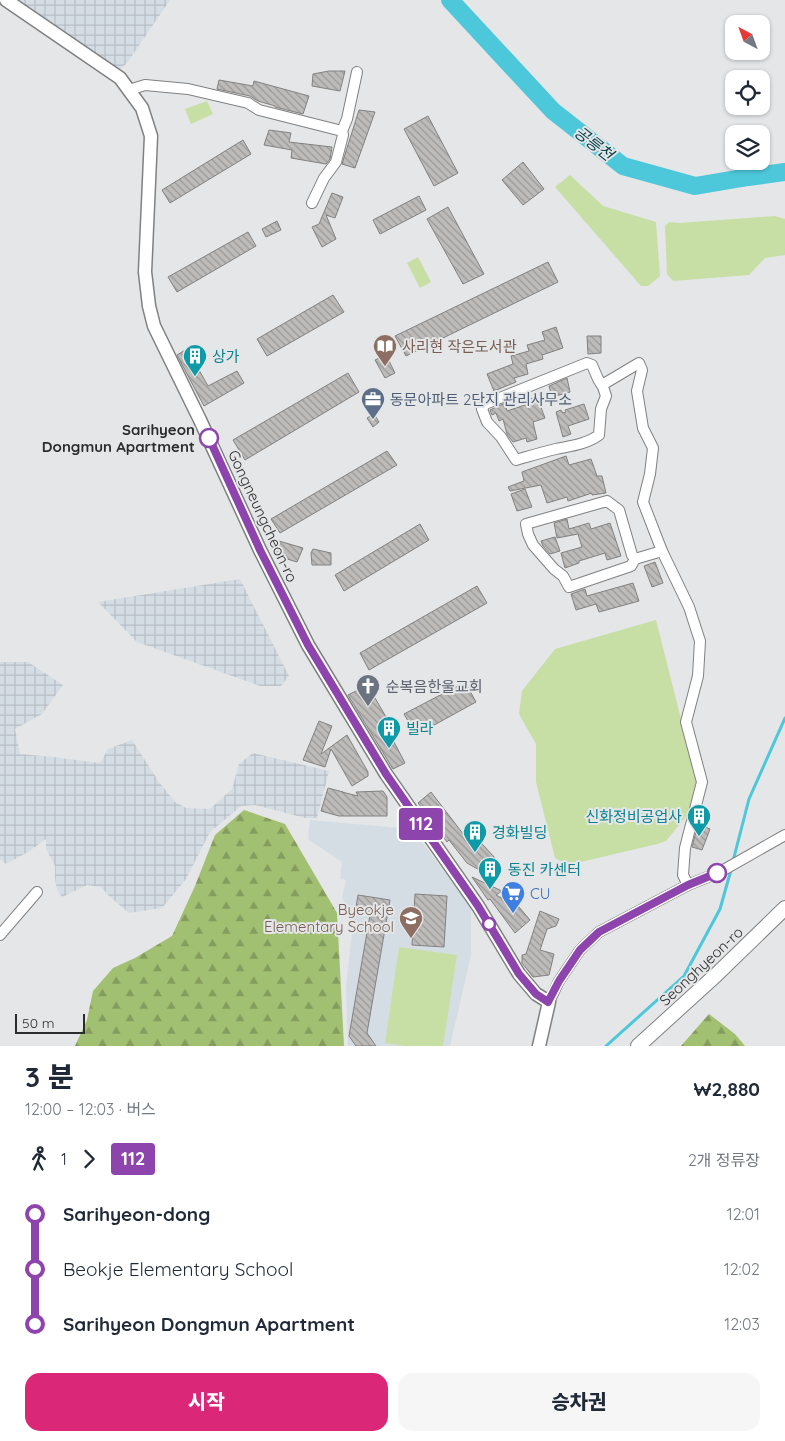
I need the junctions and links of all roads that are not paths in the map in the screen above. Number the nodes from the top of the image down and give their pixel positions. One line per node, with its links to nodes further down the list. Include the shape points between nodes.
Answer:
1 (6, 0): 3 (street, Gongneungcheon-ro, via 120,78)
2 (357, 72): 4 (street)
3 (129, 90): 4 (street, via 145,85 188,89); 14 (street, Gongneungcheon-ro, via 142,108 151,136 145,272 154,326 308,645 386,774 478,906 519,974 536,994)
4 (342, 131): 5 (street, via 336,162)
5 (312, 203)
6 (602, 385): 6 (street, via 592,364 588,363 485,404 482,409 487,422 516,460 594,439 598,435 606,396); 7 (street, via 638,363 642,370 637,391 643,428 653,448 643,502)
7 (662, 551): 8 (street); 10 (street, via 689,607 700,641 698,676 686,722 702,782 685,848 683,875)
8 (635, 558): 8 (street, via 619,510 608,502 526,524 533,546 563,576 569,587 631,566)
9 (785, 835): 10 (street, via 720,872)
10 (688, 885): 14 (street, via 599,932 580,950)
11 (37, 892): 13 (street)
12 (785, 908): 16 (main road, Seonghyeon-ro)
13 (0, 935)
14 (548, 1002): 15 (street)
15 (539, 1046)
16 (638, 1046)

